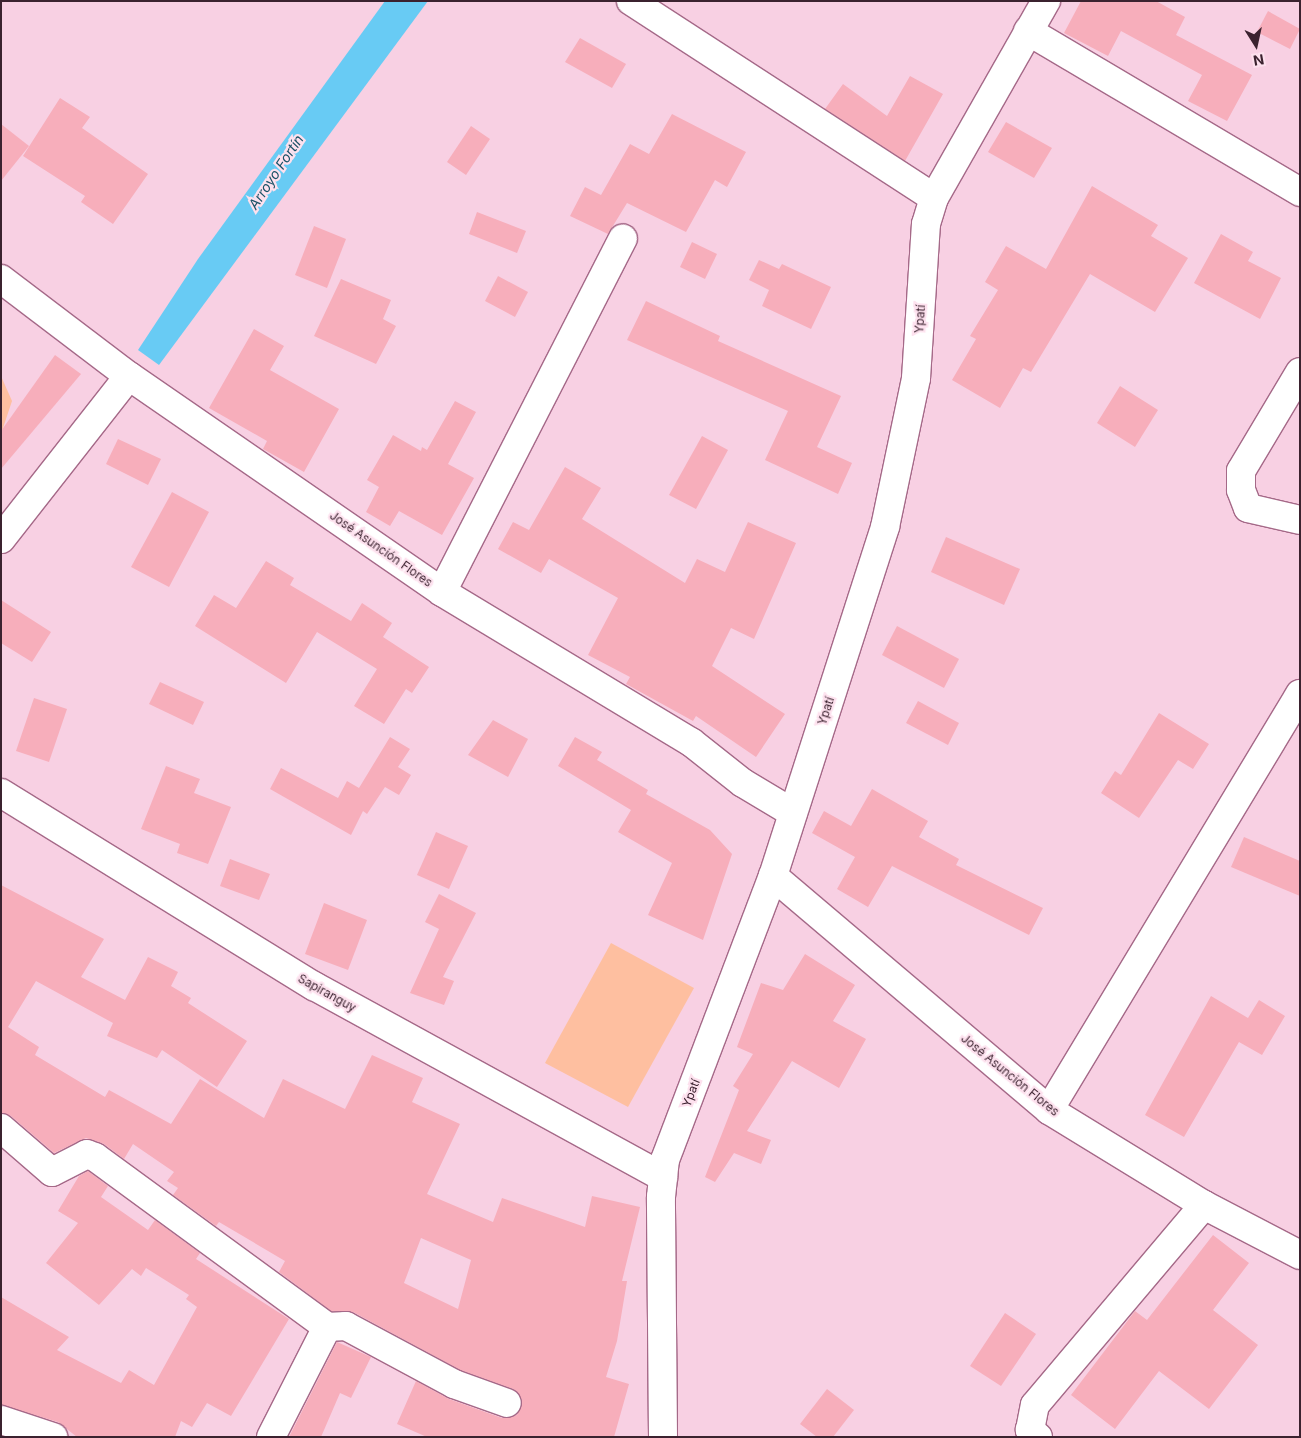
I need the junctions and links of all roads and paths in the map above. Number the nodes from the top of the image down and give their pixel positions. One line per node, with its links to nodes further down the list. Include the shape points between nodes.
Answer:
1 (631, 1): 5 (street)
2 (1046, 1): 3 (street, Ypatí)
3 (1028, 31): 4 (street); 5 (street, Ypatí)
4 (1300, 192)
5 (934, 198): 15 (street, Ypatí, via 926,224 916,378 885,527)
6 (623, 238): 12 (street)
7 (1, 278): 9 (street, José Asunción Flores)
8 (1300, 372): 10 (street, via 1241,471 1241,490 1248,508)
9 (129, 376): 11 (street); 12 (street, José Asunción Flores)
10 (1300, 520)
11 (1, 539)
12 (442, 592): 15 (street, José Asunción Flores, via 691,742)
13 (1300, 694): 17 (street)
14 (1, 793): 19 (street, Sapiranguy, via 314,986)
15 (783, 807): 16 (street, Ypatí)
16 (772, 876): 17 (street, José Asunción Flores); 19 (street, Ypatí, via 665,1160)
17 (1049, 1110): 20 (street, José Asunción Flores)
18 (1, 1128): 22 (street, via 52,1172 87,1154 94,1157)
19 (663, 1178): 27 (street, Ypatí)
20 (1204, 1205): 21 (street, José Asunción Flores); 28 (street, via 1035,1405 1030,1430)
21 (1300, 1255)
22 (328, 1327): 23 (street, via 346,1326 454,1384); 26 (street)
23 (507, 1403)
24 (1, 1420): 25 (street)
25 (53, 1437)
26 (271, 1437)
27 (662, 1437)
28 (1038, 1437)

